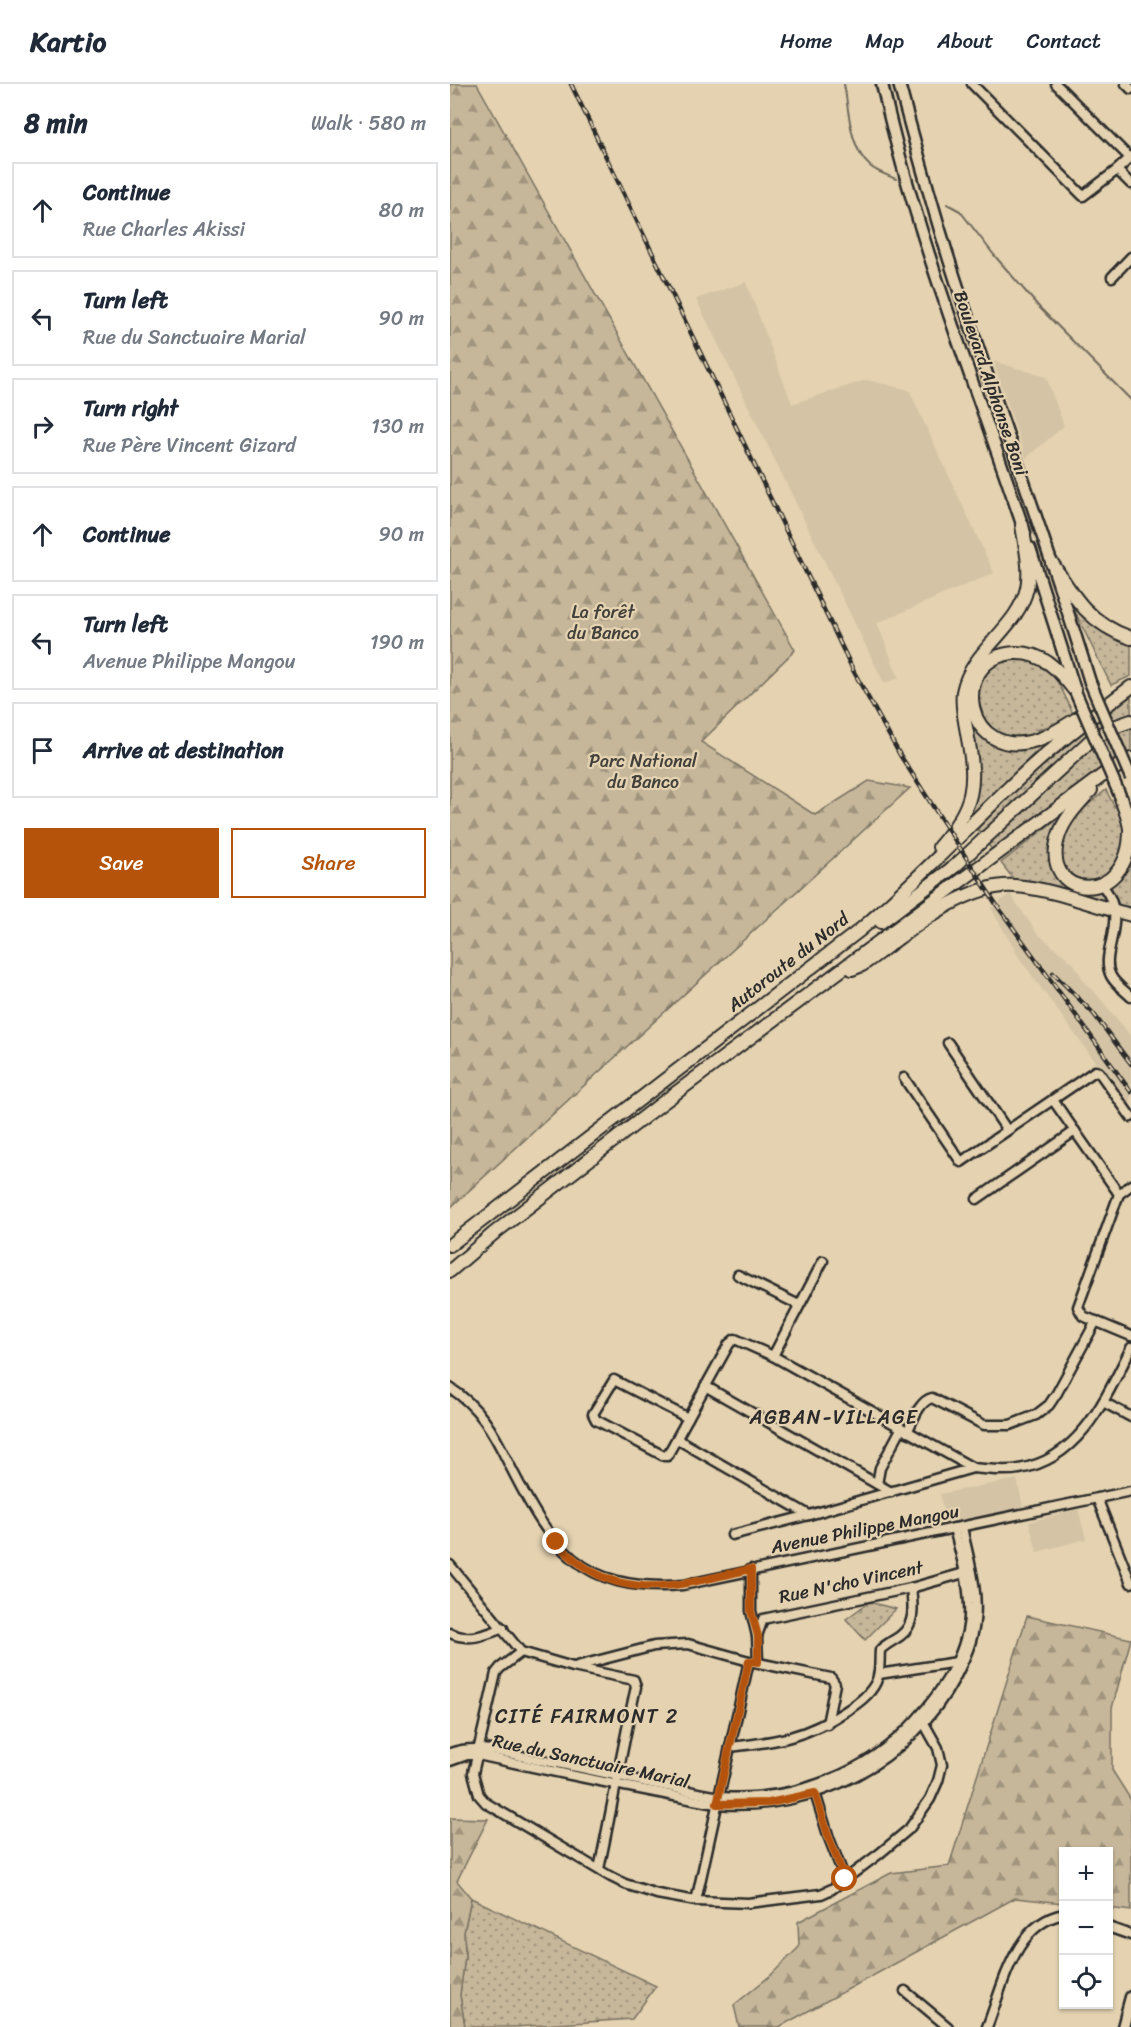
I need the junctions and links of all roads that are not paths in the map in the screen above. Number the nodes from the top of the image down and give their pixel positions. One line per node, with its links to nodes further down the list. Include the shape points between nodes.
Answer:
1 (882, 84): 12 (main road, Boulevard Alphonse Boni, via 954,332)
2 (899, 84): 13 (main road, Boulevard Alphonse Boni, via 953,273)
3 (972, 84): 8 (street, via 1083,196)
4 (1056, 84): 7 (street)
5 (1126, 84): 6 (street)
6 (1131, 89)
7 (1130, 157): 8 (street)
8 (1117, 170): 9 (street)
9 (1131, 184)
10 (1131, 258): 11 (street)
11 (1112, 277)
12 (1022, 525): 16 (main road, Boulevard Alphonse Boni); 23 (highway, via 1028,577 1024,598 974,664 963,694 973,771 970,800)
13 (1052, 563): 14 (highway, via 1087,613); 20 (main road, Boulevard Alphonse Boni, bridge, via 1090,682)
14 (1131, 638)
15 (1131, 687): 16 (highway, via 1041,739 1025,742 1000,741 989,736 975,717 971,703 983,668 993,659 1012,654 1034,655 1054,665); 23 (highway, Autoroute du Nord, via 1028,770)
16 (1075, 691): 21 (main road, Boulevard Alphonse Boni, bridge)
17 (1131, 721): 27 (highway, via 1091,740 955,866)
18 (1128, 761): 19 (highway, Autoroute du Nord)
19 (1103, 775): 24 (highway, via 1065,823 1056,855 1062,872 1073,883 1089,888); 26 (highway, Autoroute du Nord)
20 (1131, 778)
21 (1121, 798): 22 (main road, Boulevard Alphonse Boni); 24 (highway, via 1130,830 1126,857 1115,878)
22 (1131, 812)
23 (923, 872): 27 (highway, Autoroute du Nord, via 860,930)
24 (1102, 885): 25 (street)
25 (1127, 914): 26 (highway, via 1015,886 980,890 945,906 862,965); 28 (street, via 1109,971)
26 (824, 983): 40 (highway, Autoroute du Nord, via 544,1194)
27 (780, 993): 38 (highway, Autoroute du Nord)
28 (1131, 997)
29 (948, 1043): 33 (street)
30 (904, 1078): 33 (street, via 961,1162)
31 (1053, 1100): 32 (street, via 1097,1071); 33 (street); 34 (street)
32 (1131, 1117)
33 (1007, 1130)
34 (1075, 1131): 36 (street); 37 (street)
35 (1131, 1185): 36 (street)
36 (1119, 1194): 43 (street, via 1078,1307 1083,1316)
37 (977, 1199)
38 (450, 1245)
39 (823, 1261): 42 (street)
40 (450, 1271)
41 (738, 1275): 42 (street)
42 (799, 1305): 46 (street)
43 (1096, 1321): 44 (street); 52 (street, via 1057,1393 1036,1415 1010,1425 984,1425 929,1398)
44 (1131, 1336)
45 (1131, 1348): 49 (street)
46 (772, 1356): 47 (street, via 735,1339); 52 (street)
47 (705, 1386): 51 (street); 55 (street)
48 (450, 1388): 63 (street, Avenue Philippe Mangou, via 485,1420 535,1514 580,1565 618,1582 658,1587)
49 (1103, 1402): 50 (street); 54 (street, via 1072,1443 1054,1456 1020,1469)
50 (1131, 1417)
51 (688, 1418): 53 (street); 53 (street, via 614,1380 593,1414 596,1420 664,1456)
52 (904, 1430): 54 (street); 55 (street, via 880,1468)
53 (676, 1439): 59 (street)
54 (973, 1468): 57 (street)
55 (877, 1484): 57 (street)
56 (1131, 1491): 58 (street, Avenue Philippe Mangou)
57 (891, 1492): 59 (street)
58 (1097, 1498): 60 (street, Avenue Philippe Mangou); 65 (street)
59 (809, 1515): 61 (street)
60 (958, 1527): 63 (street, Avenue Philippe Mangou); 64 (street, Rue du Sanctuaire Marial); 75 (street, Rue du Sanctuaire Marial, via 977,1605 972,1639 950,1687)
61 (732, 1535)
62 (450, 1565): 67 (street)
63 (751, 1569): 69 (street, via 751,1611)
64 (964, 1573): 66 (street, Rue N'cho Vincent); 72 (street, Rue du Sanctuaire Marial, via 969,1613)
65 (1131, 1583)
66 (911, 1588): 69 (street, Rue N'cho Vincent, via 763,1618); 74 (street, via 911,1623 880,1650)
67 (503, 1628): 68 (street, via 473,1638); 70 (street)
68 (450, 1633)
69 (758, 1636): 71 (street)
70 (521, 1652): 73 (street); 78 (street, via 496,1673)
71 (754, 1661): 73 (street, via 688,1644 672,1644); 76 (street, via 831,1678 835,1684); 77 (street)
72 (957, 1662): 74 (street); 75 (street, Rue du Sanctuaire Marial)
73 (573, 1667): 81 (street, via 634,1680 636,1687)
74 (879, 1674): 76 (street, via 864,1698)
75 (923, 1719): 82 (street, Rue du Sanctuaire Marial, via 891,1754 856,1776); 83 (street, Rue du Sanctuaire Marial, via 879,1754 814,1786); 85 (street, via 942,1765 930,1799 909,1829)
76 (827, 1724): 77 (street, via 799,1736)
77 (730, 1747): 83 (street)
78 (478, 1752): 79 (street, Rue du Sanctuaire Marial, via 464,1748); 80 (street, Rue du Sanctuaire Marial); 81 (street, Rue du Sanctuaire Marial); 84 (street, via 473,1773 479,1795 486,1803)
79 (450, 1753)
80 (450, 1761)
81 (618, 1781): 83 (street, Rue du Sanctuaire Marial); 84 (street)
82 (815, 1793): 83 (street, Rue du Sanctuaire Marial, via 769,1803); 85 (street)
83 (718, 1800): 86 (street)
84 (599, 1869): 86 (street, via 625,1884)
85 (845, 1879): 86 (street, via 821,1894 798,1898 748,1903)
86 (696, 1901)
87 (1059, 1915): 93 (street, via 1043,1920 1017,1951)
88 (1113, 1929): 89 (street)
89 (1131, 1935)
90 (905, 1991): 92 (street)
91 (1131, 1997): 94 (main road)
92 (948, 2027)
93 (987, 2027)
94 (1123, 2027)

